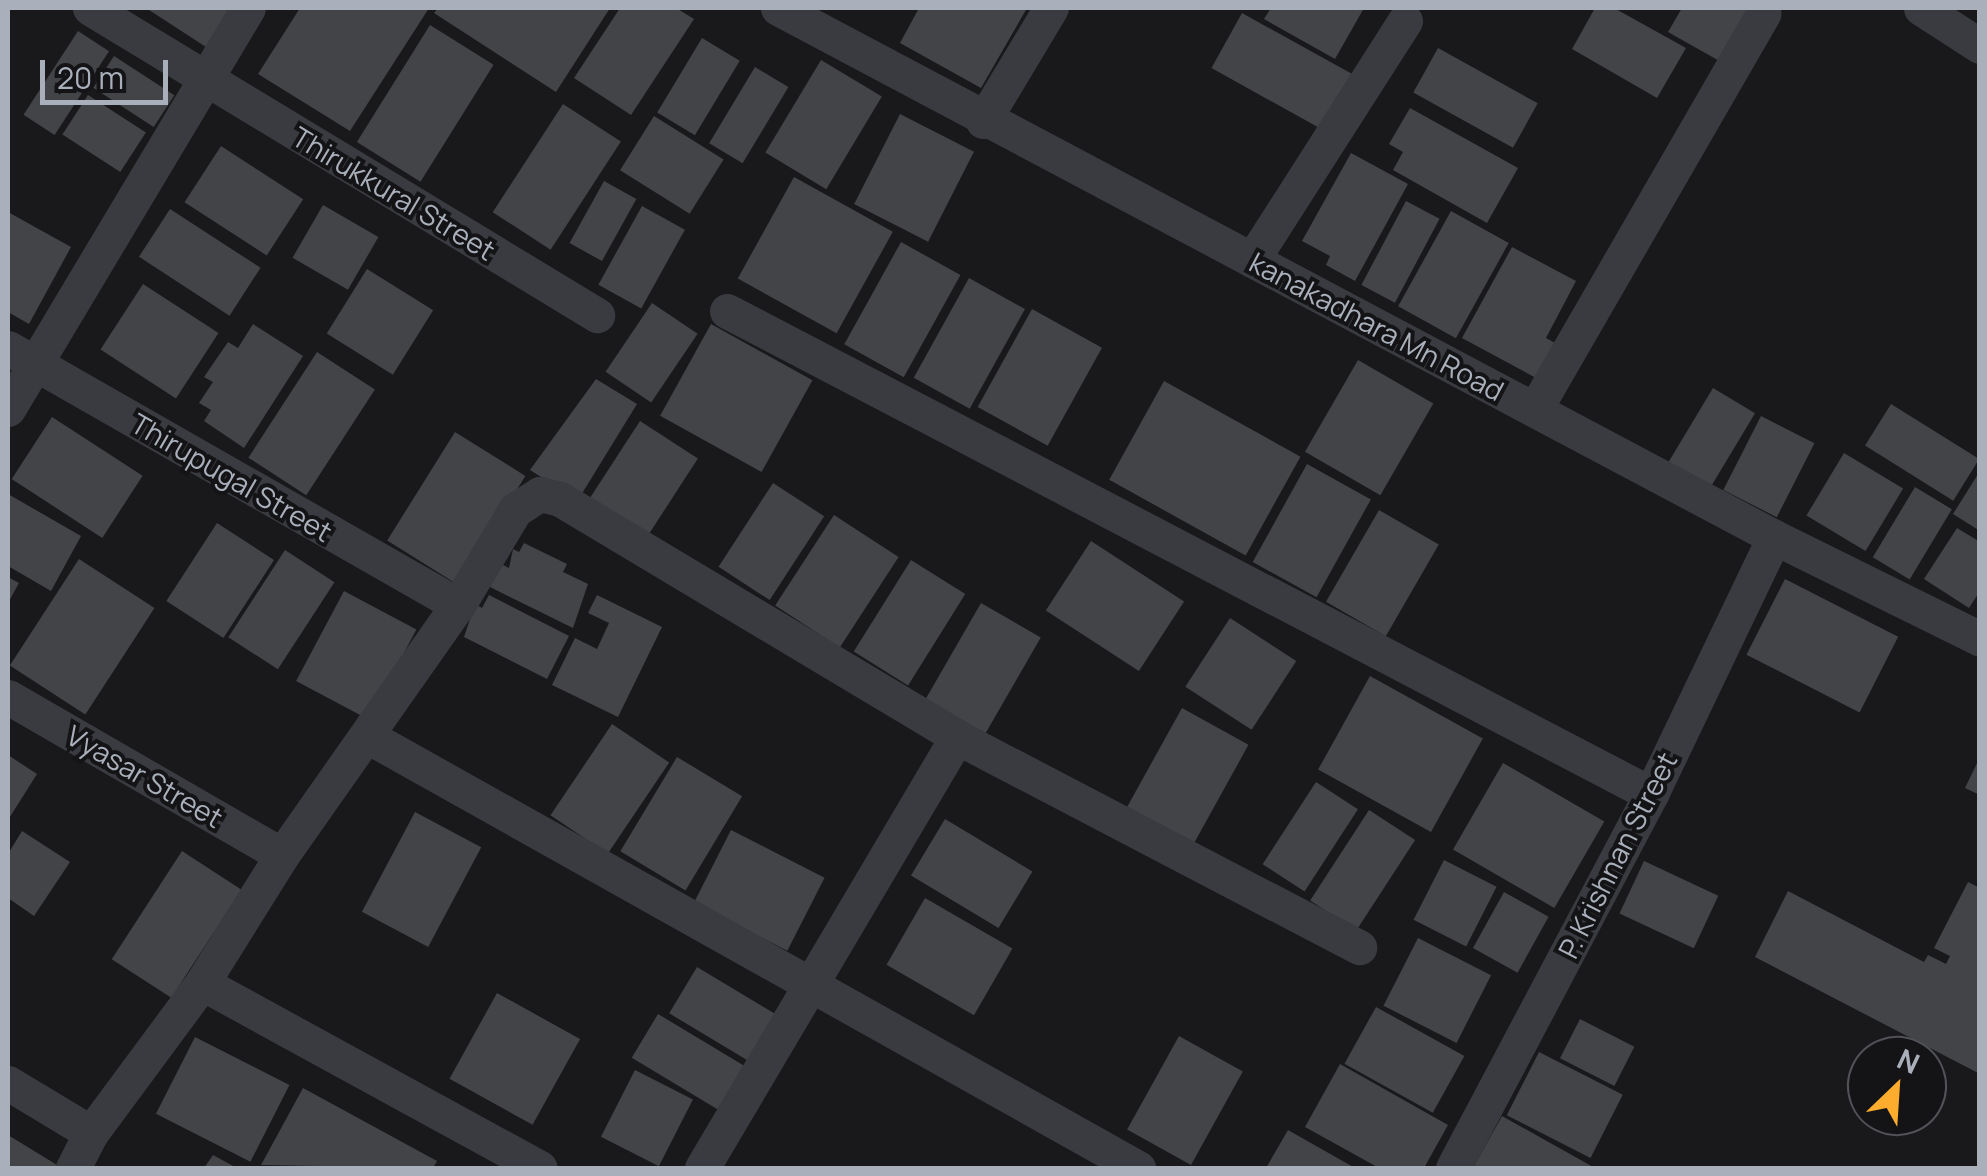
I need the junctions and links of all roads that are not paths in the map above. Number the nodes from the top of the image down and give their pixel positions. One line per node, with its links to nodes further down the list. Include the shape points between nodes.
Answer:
1 (90, 8): 9 (street, Thirukkural Street)
2 (248, 8): 9 (street)
3 (778, 8): 10 (street, kanakadhara Mn Road)
4 (1051, 8): 10 (street)
5 (1921, 8): 8 (street)
6 (1764, 13): 16 (street)
7 (1406, 20): 11 (street)
8 (1980, 46)
9 (204, 78): 13 (street, Thirukkural Street); 14 (street)
10 (984, 120): 11 (street, kanakadhara Mn Road)
11 (1252, 260): 16 (street, kanakadhara Mn Road)
12 (727, 311): 23 (street)
13 (597, 316)
14 (21, 356): 15 (street); 18 (street, Thirupugal Street)
15 (8, 408)
16 (1535, 410): 17 (street, kanakadhara Mn Road)
17 (1774, 537): 19 (street, kanakadhara Mn Road); 23 (street, P. Krishnan Street)
18 (458, 605): 21 (street); 22 (street, via 515,510 529,496 550,496)
19 (1980, 639)
20 (8, 698): 24 (street, Vyasar Street)
21 (369, 737): 24 (street); 27 (street)
22 (957, 737): 25 (street); 27 (street)
23 (1650, 794): 34 (street, P. Krishnan Street)
24 (282, 855): 26 (street)
25 (1360, 947)
26 (202, 983): 29 (street); 31 (street)
27 (814, 985): 32 (street); 33 (street)
28 (8, 1083): 29 (street)
29 (91, 1133): 30 (street)
30 (73, 1168)
31 (540, 1168)
32 (702, 1168)
33 (1138, 1168)
34 (1453, 1168)

